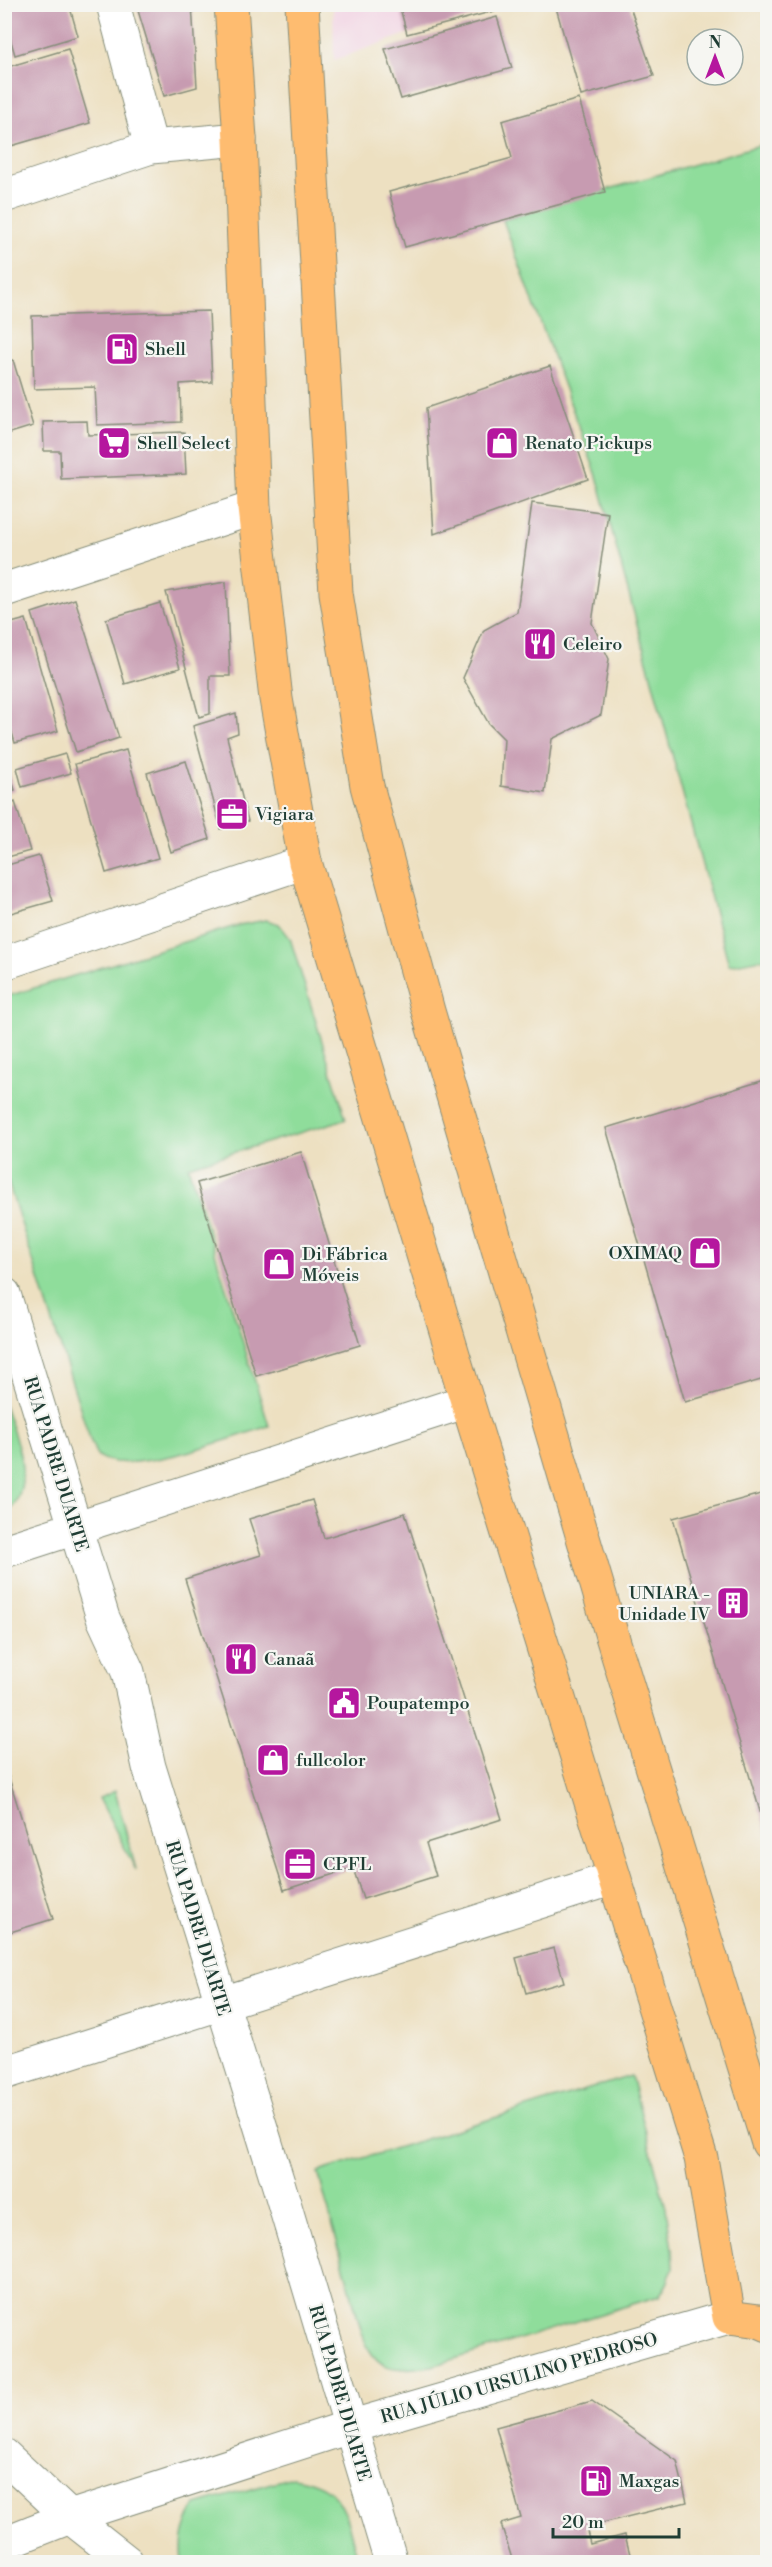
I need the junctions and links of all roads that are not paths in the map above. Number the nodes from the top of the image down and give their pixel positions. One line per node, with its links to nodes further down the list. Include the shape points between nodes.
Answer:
1 (113, 4): 5 (street)
2 (231, 4): 4 (main road)
3 (302, 4): 18 (main road, via 336,593 367,786 428,1011 579,1522)
4 (240, 139): 5 (street); 7 (main road)
5 (151, 147): 6 (street)
6 (4, 196)
7 (254, 508): 8 (street); 9 (main road, via 276,699)
8 (4, 590)
9 (305, 862): 10 (street); 12 (main road)
10 (4, 963)
11 (4, 1294): 13 (street, RUA PADRE DUARTE)
12 (467, 1401): 13 (street); 15 (main road)
13 (76, 1527): 14 (street); 16 (street, RUA PADRE DUARTE, via 103,1618 128,1672 149,1767)
14 (4, 1551)
15 (614, 1878): 16 (street); 20 (main road, via 701,2158)
16 (222, 2005): 17 (street); 22 (street, RUA PADRE DUARTE)
17 (4, 2073)
18 (759, 2086): 19 (main road)
19 (768, 2143)
20 (729, 2317): 21 (main road); 22 (street, RUA JÚLIO URSULINO PEDROSO)
21 (768, 2325)
22 (349, 2427): 24 (street, RUA JÚLIO URSULINO PEDROSO); 27 (street, RUA PADRE DUARTE)
23 (4, 2455): 24 (street)
24 (70, 2517): 25 (street, RUA JÚLIO URSULINO PEDROSO); 26 (street)
25 (4, 2543)
26 (127, 2562)
27 (391, 2562)

